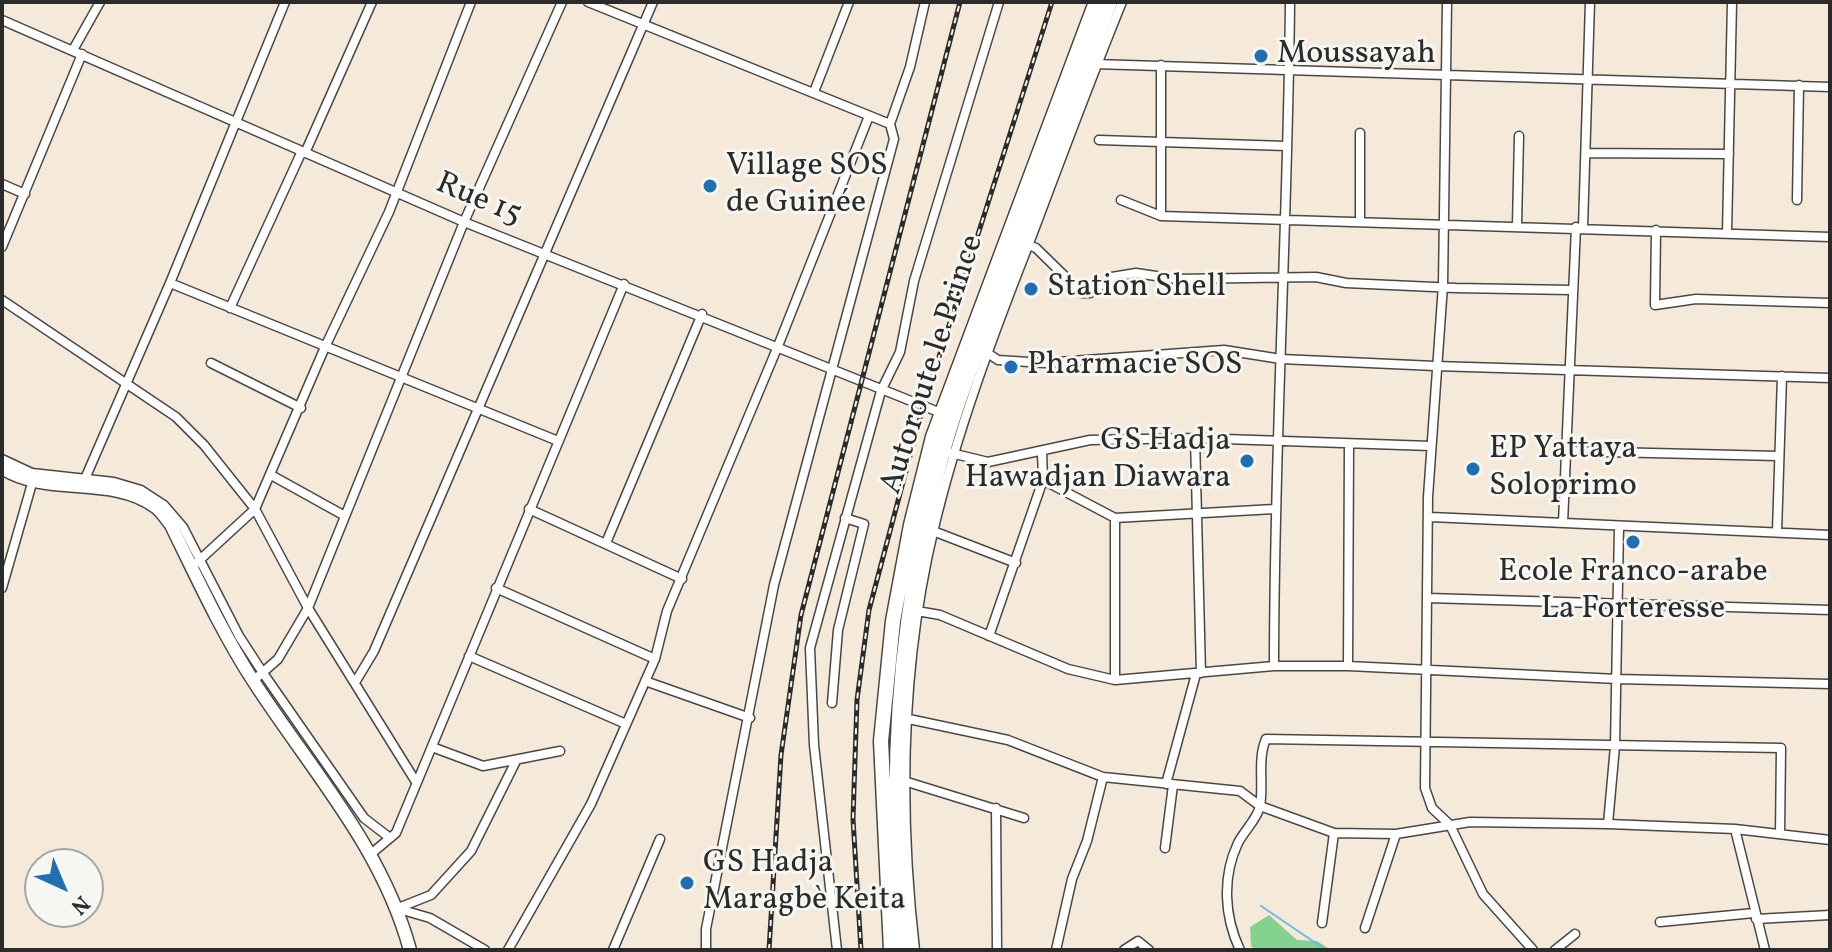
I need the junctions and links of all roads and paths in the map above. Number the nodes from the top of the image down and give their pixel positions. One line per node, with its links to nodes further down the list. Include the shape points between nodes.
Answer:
1 (100, 2): 20 (street)
2 (285, 2): 31 (street)
3 (372, 2): 38 (street)
4 (471, 2): 42 (street)
5 (562, 2): 49 (street)
6 (588, 2): 19 (street)
7 (653, 2): 19 (street)
8 (849, 2): 29 (street)
9 (925, 2): 32 (street)
10 (999, 2): 80 (street, via 914,281 900,352)
11 (1096, 2): 83 (main road, Autoroute le Prince)
12 (1110, 2): 21 (main road, Autoroute le Prince)
13 (1122, 2): 21 (street)
14 (1290, 2): 23 (street)
15 (1447, 2): 24 (street)
16 (1590, 2): 25 (street)
17 (1732, 2): 26 (street)
18 (2, 20): 20 (street, Rue 15)
19 (643, 25): 29 (street); 58 (street)
20 (78, 52): 31 (street, Rue 15); 43 (street)
21 (1092, 64): 22 (street); 56 (main road, Autoroute le Prince)
22 (1161, 65): 23 (street); 36 (street)
23 (1289, 70): 24 (street); 37 (street)
24 (1443, 76): 25 (street); 50 (street)
25 (1589, 80): 26 (street); 39 (street)
26 (1730, 83): 27 (street); 40 (street)
27 (1799, 85): 28 (street); 45 (street)
28 (1830, 87)
29 (814, 92): 30 (street)
30 (869, 116): 32 (street); 68 (street)
31 (236, 121): 38 (street, Rue 15); 60 (street)
32 (890, 124): 74 (street, via 894,139)
33 (1360, 133): 48 (street)
34 (1519, 136): 51 (street)
35 (1099, 140): 36 (street)
36 (1159, 143): 37 (street); 46 (street)
37 (1286, 146): 47 (street)
38 (303, 152): 42 (street, Rue 15); 66 (street)
39 (1586, 153): 40 (street); 52 (street)
40 (1729, 154): 54 (street)
41 (2, 184): 43 (street)
42 (396, 192): 49 (street, Rue 15); 69 (street)
43 (25, 194): 57 (street)
44 (1121, 200): 46 (street)
45 (1797, 200)
46 (1161, 216): 47 (street)
47 (1284, 219): 48 (street); 59 (street)
48 (1360, 220): 50 (street)
49 (464, 222): 58 (street, Rue 15); 77 (street)
50 (1445, 223): 51 (street); 62 (street)
51 (1517, 225): 52 (street)
52 (1579, 227): 53 (street); 63 (street)
53 (1656, 230): 54 (street); 65 (street, via 1655,305 1696,299)
54 (1727, 233): 55 (street)
55 (1830, 237)
56 (1023, 243): 59 (street, via 1036,248 1082,293 1112,277 1136,273 1176,279); 70 (main road, Autoroute le Prince)
57 (2, 247)
58 (547, 255): 61 (street, Rue 15); 82 (street)
59 (1285, 277): 62 (street); 71 (street)
60 (170, 283): 66 (street); 79 (street)
61 (624, 284): 67 (street, Rue 15); 85 (street)
62 (1443, 285): 63 (street); 73 (street)
63 (1571, 290): 75 (street)
64 (2, 300): 79 (street)
65 (1830, 303)
66 (230, 308): 69 (street)
67 (702, 314): 68 (street, Rue 15); 112 (street)
68 (778, 346): 74 (street, Rue 15); 115 (street)
69 (325, 347): 77 (street); 81 (street)
70 (983, 350): 71 (street, via 998,360 1044,363 1224,350); 89 (main road, Autoroute le Prince)
71 (1281, 359): 73 (street); 86 (street)
72 (211, 363): 81 (street)
73 (1435, 366): 75 (street); 88 (street)
74 (833, 369): 80 (street, Rue 15); 137 (street, via 774,585)
75 (1568, 370): 76 (street); 90 (street)
76 (1782, 376): 78 (street); 92 (street)
77 (400, 377): 82 (street); 103 (street)
78 (1830, 378)
79 (125, 380): 98 (street); 99 (street, via 176,417)
80 (881, 391): 83 (street, Rue 15); 105 (street)
81 (301, 408): 95 (street)
82 (480, 410): 85 (street); 133 (street)
83 (941, 413): 176 (main road, Autoroute le Prince, via 911,525 893,621 881,741)
84 (1195, 438): 86 (street); 91 (street, via 1090,440); 102 (street)
85 (558, 441): 100 (street)
86 (1277, 442): 87 (street); 101 (street)
87 (1349, 445): 88 (street); 127 (street)
88 (1431, 446): 104 (street)
89 (948, 451): 91 (street, via 988,462); 109 (street); 121 (main road, Autoroute le Prince, via 924,527)
90 (1567, 451): 92 (street); 107 (street)
91 (1042, 452): 97 (street)
92 (1778, 456): 110 (street)
93 (2, 459): 98 (street, via 32,473)
94 (2, 468): 96 (main road)
95 (271, 475): 99 (street); 103 (street)
96 (33, 480): 98 (main road); 116 (street)
97 (1043, 480): 106 (street); 113 (street)
98 (82, 483): 114 (main road, via 155,506)
99 (255, 509): 114 (street); 120 (street)
100 (529, 509): 112 (street); 117 (street)
101 (1274, 509): 102 (street); 126 (street)
102 (1195, 513): 106 (street); 129 (street)
103 (345, 516): 120 (street)
104 (1431, 517): 107 (street); 118 (street)
105 (845, 518): 136 (street, via 864,524 838,630); 175 (street, via 810,648 814,745)
106 (1115, 518): 132 (street)
107 (1563, 523): 108 (street)
108 (1619, 526): 110 (street); 119 (street)
109 (933, 531): 113 (street); 121 (street)
110 (1777, 532): 111 (street)
111 (1830, 535)
112 (606, 543): 115 (street)
113 (1016, 563): 123 (street)
114 (195, 564): 130 (main road)
115 (682, 579): 125 (street)
116 (2, 588)
117 (496, 588): 124 (street); 125 (street)
118 (1428, 598): 119 (street); 128 (street)
119 (1618, 604): 122 (street); 131 (street)
120 (308, 608): 130 (street, via 278,659); 133 (street)
121 (914, 610): 123 (street); 138 (main road, Autoroute le Prince)
122 (1830, 610)
123 (989, 636): 132 (street, via 1077,672)
124 (469, 656): 139 (street); 142 (street)
125 (655, 659): 134 (street)
126 (1274, 666): 127 (street); 129 (street)
127 (1348, 666): 128 (street)
128 (1426, 671): 131 (street); 140 (street)
129 (1198, 674): 132 (street); 148 (street)
130 (258, 677): 158 (street, via 364,818); 162 (main road)
131 (1617, 679): 135 (street); 141 (street)
132 (1115, 680)
133 (356, 681): 147 (street)
134 (645, 681): 137 (street); 139 (street)
135 (1830, 684)
136 (832, 703)
137 (750, 718): 174 (street)
138 (903, 718): 145 (street, via 1008,740); 146 (street); 177 (main road, Autoroute le Prince, via 896,826)
139 (626, 724): 172 (street, via 591,804)
140 (1423, 742): 141 (street); 149 (street, via 1266,739); 153 (street, via 1425,788 1432,808)
141 (1615, 746): 152 (street); 157 (street, via 1781,748)
142 (432, 747): 144 (street, via 483,766); 147 (street)
143 (560, 751): 144 (street)
144 (516, 761): 163 (street, via 471,851 431,895)
145 (1103, 777): 148 (street); 180 (street)
146 (904, 781): 150 (street); 178 (street, via 906,874)
147 (416, 782): 158 (street)
148 (1169, 784): 149 (street, via 1240,791); 161 (street)
149 (1260, 806): 155 (street); 183 (street, via 1237,845 1226,882 1231,931)
150 (996, 808): 151 (street); 179 (street)
151 (1024, 818)
152 (1608, 824): 153 (street); 154 (street)
153 (1450, 825): 156 (street); 184 (street, via 1483,894)
154 (1735, 829): 157 (street); 165 (street)
155 (1334, 833): 156 (street); 167 (street)
156 (1396, 834): 168 (street)
157 (1780, 834): 160 (street)
158 (390, 838): 162 (street)
159 (660, 839): 173 (street)
160 (1830, 840)
161 (1165, 848)
162 (372, 853): 163 (main road)
163 (398, 908): 170 (main road); 171 (street, via 430,918)
164 (1830, 915): 165 (street)
165 (1755, 916): 166 (street); 186 (street)
166 (1660, 922)
167 (1322, 923)
168 (1365, 928)
169 (1575, 934): 185 (street)
170 (410, 950)
171 (485, 950)
172 (508, 950)
173 (613, 950)
174 (706, 950)
175 (837, 950)
176 (891, 950)
177 (905, 950)
178 (915, 950)
179 (997, 950)
180 (1056, 950)
181 (1124, 950): 182 (street, via 1138,941)
182 (1149, 950)
183 (1240, 950)
184 (1533, 950)
185 (1555, 950)
186 (1765, 950)

